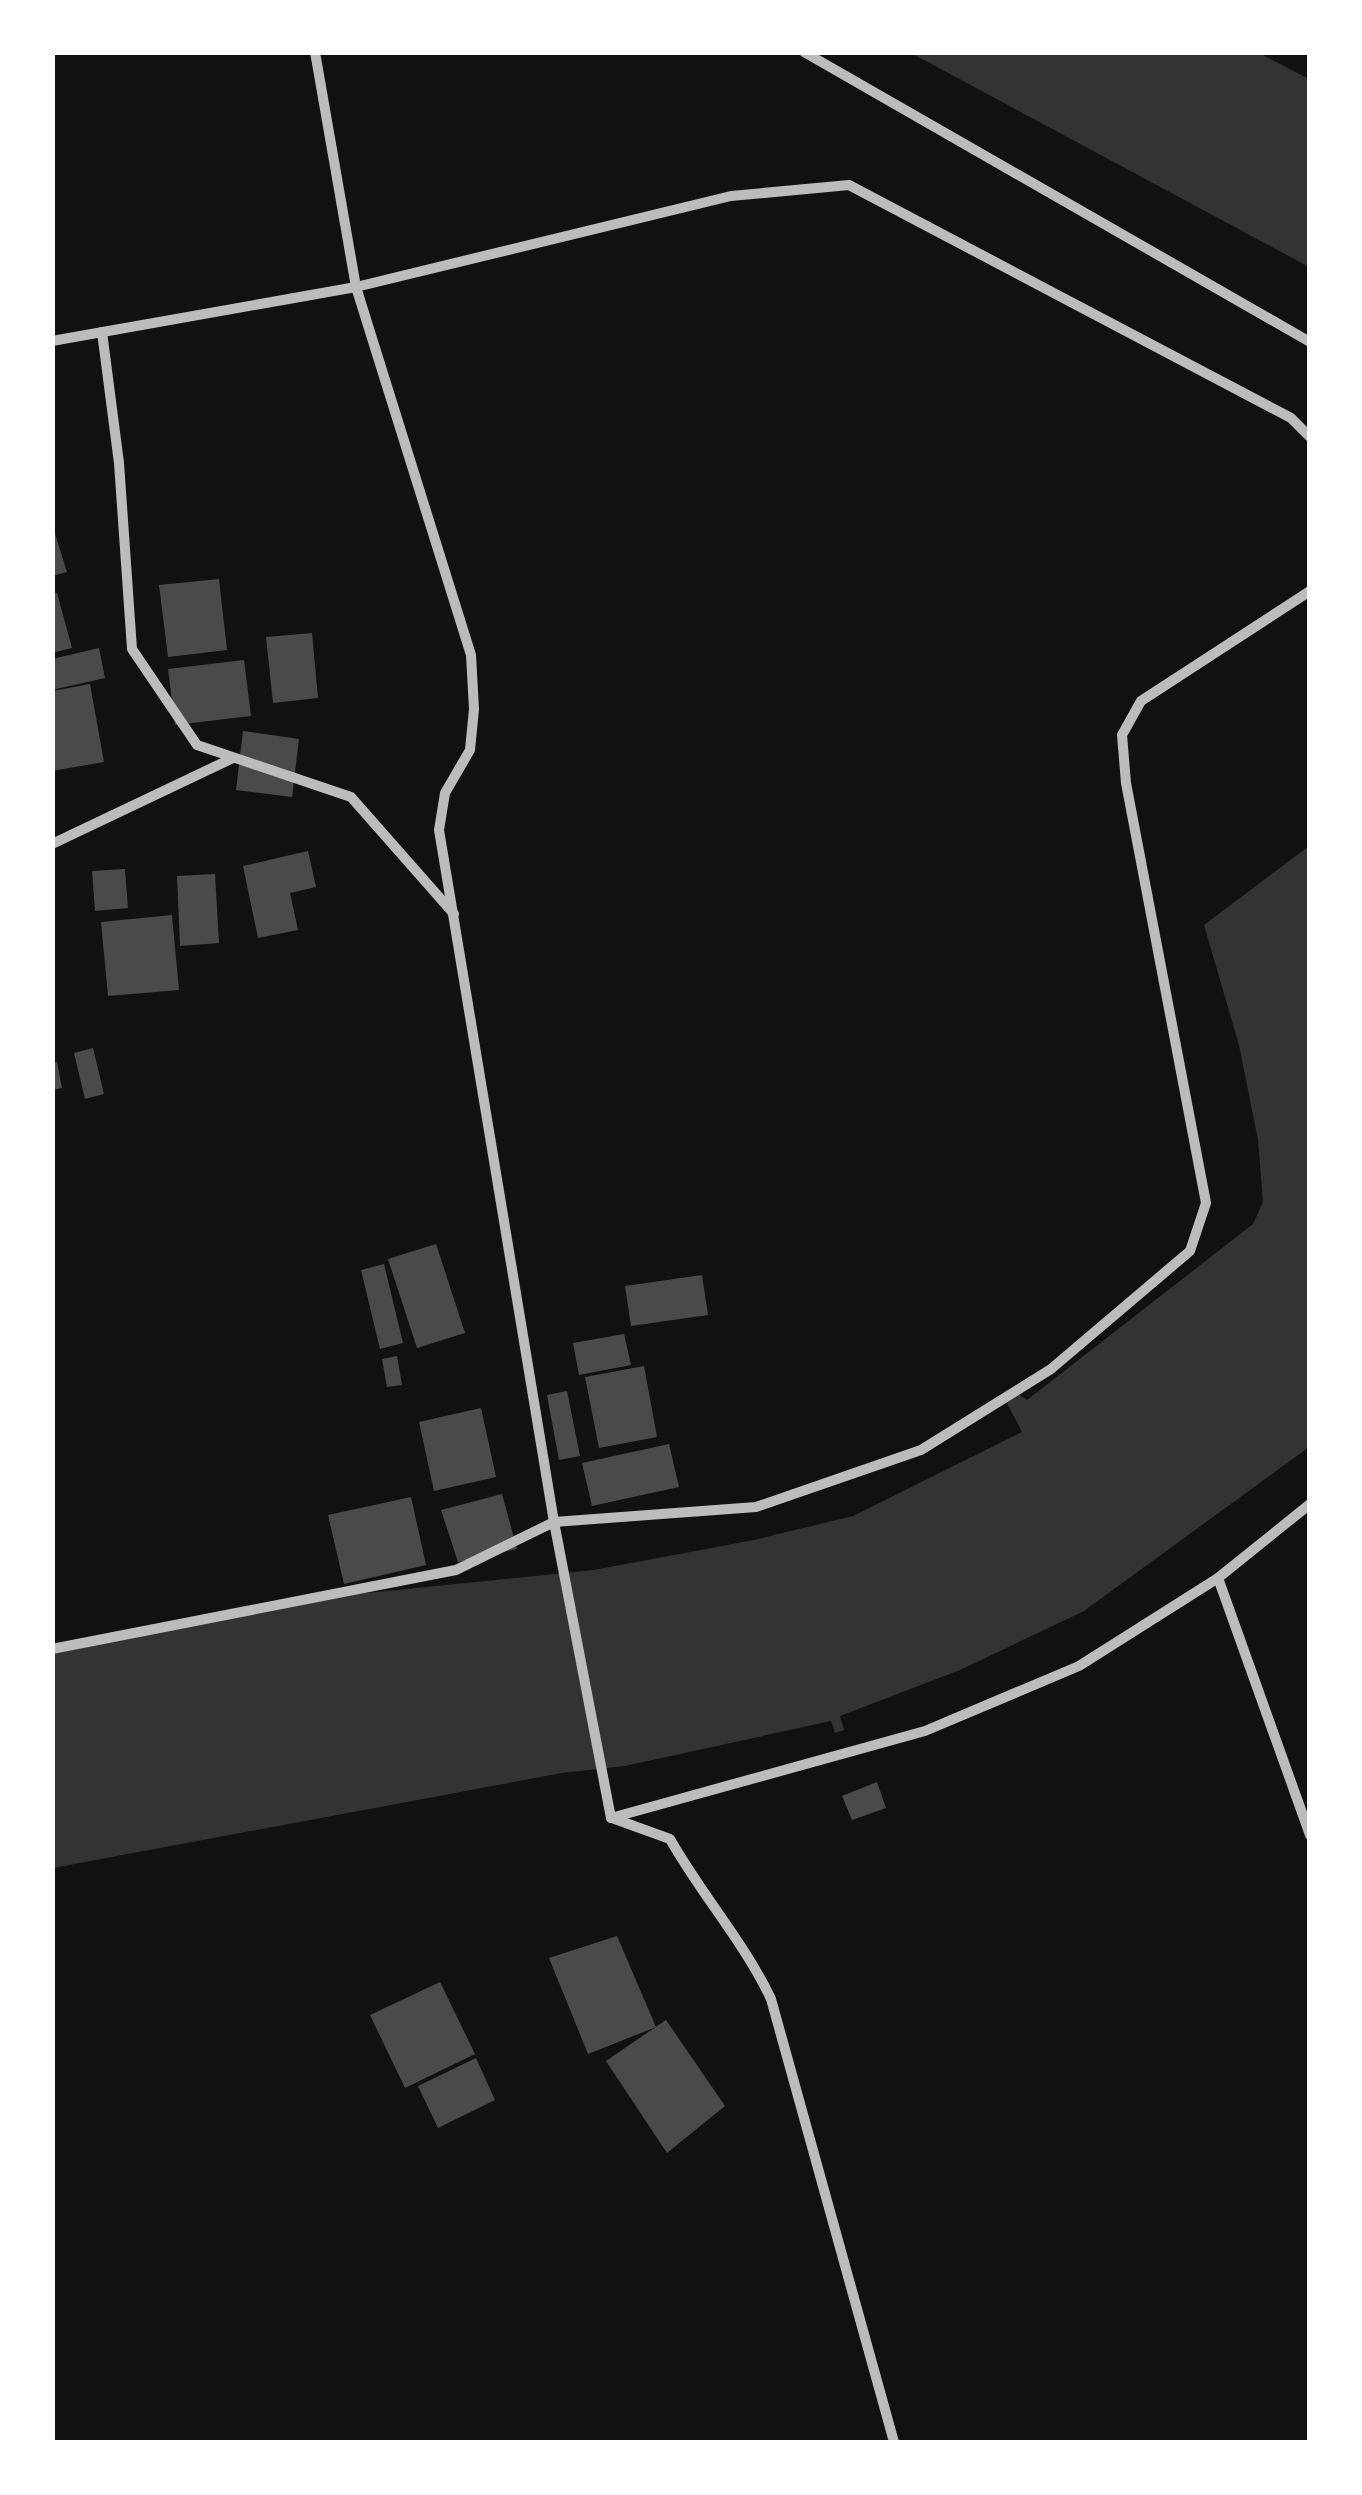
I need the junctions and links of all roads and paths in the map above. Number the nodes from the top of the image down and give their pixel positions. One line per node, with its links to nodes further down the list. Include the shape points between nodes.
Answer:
1 (315, 52): 3 (street)
2 (804, 52): 6 (street)
3 (356, 286): 4 (street); 7 (street, via 731,196 849,185 1290,418); 11 (street, via 471,655 470,750 445,792 440,830)
4 (102, 332): 5 (street); 9 (street, via 132,649 197,745)
5 (52, 341)
6 (1310, 342)
7 (1310, 437)
8 (1310, 592): 13 (street, via 1141,701 1122,735 1206,1203 1190,1251 1051,1370 921,1450 756,1507)
9 (234, 757): 10 (street); 11 (street, via 350,797)
10 (52, 844)
11 (455, 915): 13 (street)
12 (1310, 1504): 14 (street)
13 (554, 1522): 15 (street, via 456,1570); 16 (street)
14 (1218, 1578): 16 (street, via 1079,1666 925,1730); 17 (street)
15 (52, 1649)
16 (611, 1818): 18 (street, via 670,1839 772,1999)
17 (1310, 1835)
18 (894, 2442)

